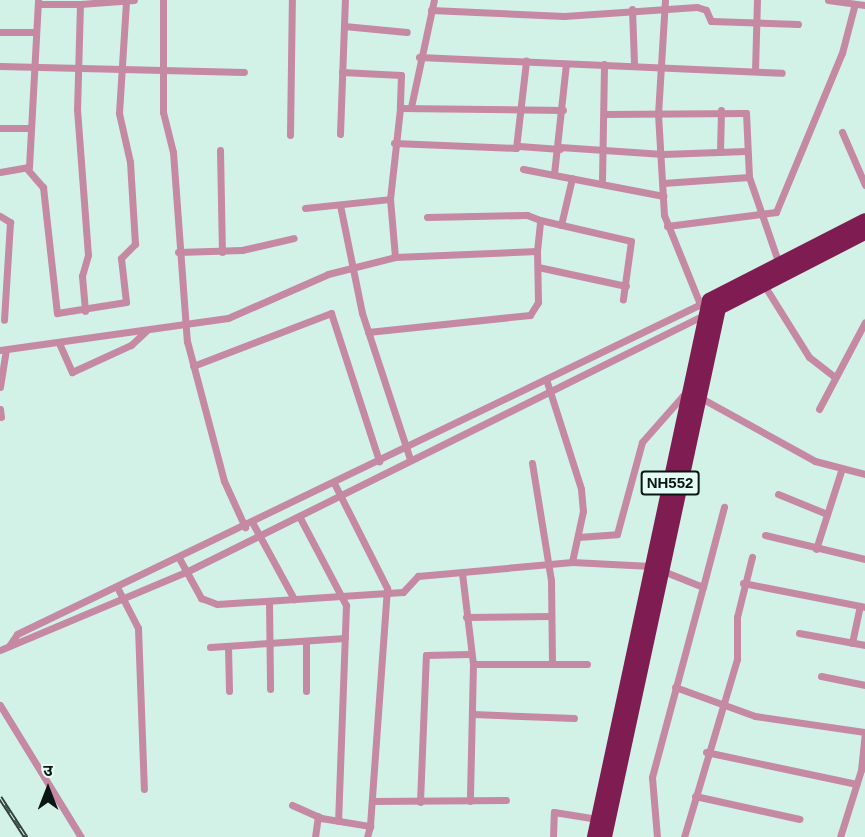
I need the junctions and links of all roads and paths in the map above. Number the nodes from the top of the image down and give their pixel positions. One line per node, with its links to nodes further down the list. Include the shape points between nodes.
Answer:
1 (135, 0): 9 (street)
2 (163, 0): 35 (street)
3 (292, 0): 50 (street)
4 (345, 0): 20 (street)
5 (434, 0): 17 (street)
6 (642, 0): 15 (street)
7 (757, 0): 18 (street)
8 (828, 0): 14 (street)
9 (126, 1): 11 (street); 33 (street)
10 (38, 2): 11 (street); 22 (street)
11 (80, 4): 32 (street)
12 (665, 4): 15 (street); 18 (street, via 703,8 711,21); 29 (street)
13 (865, 5): 14 (street)
14 (854, 7): 74 (street, via 846,43 781,206)
15 (642, 8): 16 (street)
16 (632, 9): 17 (street, via 564,16); 28 (street)
17 (431, 10): 24 (street)
18 (756, 24): 19 (street); 34 (street)
19 (798, 24)
20 (344, 26): 23 (street); 37 (street)
21 (0, 32): 22 (street)
22 (36, 32): 31 (street)
23 (407, 32)
24 (419, 57): 25 (street); 39 (street)
25 (526, 61): 26 (street); 41 (street)
26 (566, 64): 27 (street); 42 (street)
27 (604, 64): 28 (street); 44 (street)
28 (634, 64): 29 (street)
29 (662, 65): 34 (street); 45 (street)
30 (0, 66): 31 (street)
31 (34, 66): 32 (street); 47 (street)
32 (77, 68): 33 (street); 92 (street, via 88,255 82,276)
33 (122, 70): 35 (street); 92 (street, via 119,113 130,162 135,248 121,258 126,302)
34 (755, 71): 38 (street)
35 (165, 72): 36 (street); 82 (street, via 163,112 173,152)
36 (244, 72)
37 (342, 72): 40 (street, via 401,75); 49 (street)
38 (782, 73)
39 (411, 107): 40 (street); 41 (street)
40 (400, 108): 51 (street)
41 (523, 108): 42 (street); 52 (street)
42 (563, 110): 53 (street)
43 (721, 110): 45 (street); 56 (street); 57 (street, via 746,113)
44 (604, 114): 45 (street); 55 (street)
45 (658, 114): 58 (street)
46 (0, 128): 47 (street)
47 (31, 128): 60 (street)
48 (843, 132): 67 (street)
49 (340, 134)
50 (290, 135)
51 (394, 143): 52 (street); 69 (street)
52 (519, 146): 53 (street)
53 (560, 148): 55 (street); 62 (street)
54 (220, 150): 83 (street)
55 (603, 152): 58 (street); 65 (street)
56 (720, 152): 57 (street); 58 (street)
57 (747, 152): 64 (street)
58 (663, 154): 66 (street)
59 (523, 169): 62 (street)
60 (28, 170): 61 (street); 92 (street, via 44,187 56,309 60,315)
61 (0, 172)
62 (554, 174): 63 (street)
63 (572, 177): 65 (street); 77 (street)
64 (749, 177): 66 (street); 74 (street)
65 (602, 181): 68 (street)
66 (663, 183): 68 (street)
67 (865, 185)
68 (663, 196): 78 (street)
69 (390, 199): 70 (street); 84 (street)
70 (340, 205): 71 (street); 86 (street)
71 (304, 208)
72 (0, 216): 93 (street, via 10,222)
73 (427, 217): 75 (street, via 504,213)
74 (761, 217): 78 (street); 85 (street)
75 (540, 220): 77 (street); 81 (street)
76 (865, 220): 85 (highway)
77 (561, 225): 89 (street, via 631,241)
78 (667, 226): 91 (street)
79 (865, 233): 88 (highway)
80 (294, 238): 83 (street)
81 (537, 250): 84 (street); 87 (street)
82 (178, 252): 83 (street); 95 (street)
83 (222, 252)
84 (395, 257): 86 (street)
85 (780, 264): 91 (highway)
86 (351, 266): 95 (street, via 228,318); 97 (street)
87 (537, 267): 89 (street); 97 (street, via 538,302 530,315)
88 (764, 285): 91 (highway); 101 (street, via 809,357)
89 (626, 286): 90 (street)
90 (623, 299)
91 (711, 304): 102 (street); 104 (street); 105 (highway, NH552)
92 (85, 311)
93 (4, 320)
94 (865, 322): 101 (street)
95 (185, 325): 96 (street); 100 (street)
96 (146, 331): 98 (street); 98 (street, via 131,345 72,372)
97 (368, 332): 107 (street)
98 (58, 343): 99 (street)
99 (3, 350): 103 (street)
100 (193, 366): 109 (street, via 331,313); 119 (street, via 224,482)
101 (835, 376): 106 (street)
102 (546, 378): 104 (street); 107 (street)
103 (0, 387)
104 (550, 390): 108 (street); 122 (street, via 581,489)
105 (696, 393): 111 (street); 122 (street, via 642,442 617,534); 129 (highway, NH552)
106 (819, 409)
107 (406, 448): 108 (street); 109 (street)
108 (410, 459): 114 (street)
109 (379, 461): 113 (street)
110 (532, 463): 128 (street)
111 (841, 471): 112 (street); 117 (street)
112 (865, 474)
113 (334, 483): 114 (street); 119 (street)
114 (340, 494): 118 (street); 135 (street)
115 (778, 495): 117 (street)
116 (724, 507): 134 (street)
117 (827, 514): 123 (street)
118 (299, 516): 121 (street); 136 (street)
119 (249, 524): 121 (street); 125 (street)
120 (765, 535): 123 (street)
121 (260, 536): 130 (street); 138 (street)
122 (578, 537): 127 (street)
123 (816, 549): 126 (street)
124 (752, 557): 132 (street)
125 (179, 558): 130 (street); 133 (street)
126 (865, 559)
127 (572, 562): 128 (street); 129 (street)
128 (549, 564): 131 (street); 141 (street)
129 (656, 568): 134 (street); 178 (highway, NH552); 187 (highway, NH552)
130 (186, 572): 137 (street); 139 (street, via 208,603)
131 (462, 573): 135 (street, via 418,576 403,592); 142 (street)
132 (743, 583): 140 (street); 164 (street, via 736,659)
133 (117, 587): 137 (street); 149 (street, via 17,634)
134 (703, 587): 159 (street)
135 (387, 594): 136 (street); 173 (street)
136 (344, 595): 138 (street); 144 (street)
137 (123, 599): 149 (street); 170 (street, via 138,628)
138 (294, 599): 139 (street)
139 (269, 601): 147 (street)
140 (862, 606): 146 (street)
141 (551, 616): 142 (street); 155 (street)
142 (466, 617): 153 (street)
143 (799, 633): 146 (street)
144 (345, 638): 145 (street); 180 (street)
145 (306, 641): 147 (street); 162 (street)
146 (852, 642): 148 (street)
147 (269, 644): 150 (street); 160 (street)
148 (865, 645)
149 (9, 646): 152 (street)
150 (228, 646): 151 (street); 161 (street)
151 (210, 647)
152 (0, 650)
153 (469, 654): 154 (street); 175 (street, via 426,655)
154 (473, 664): 155 (street); 165 (street)
155 (552, 664): 156 (street)
156 (587, 664)
157 (821, 676): 158 (street)
158 (865, 685)
159 (675, 687): 164 (street); 188 (street, via 649,794)
160 (270, 689)
161 (229, 691)
162 (306, 692)
163 (0, 705): 182 (street)
164 (719, 706): 167 (street); 168 (street)
165 (473, 714): 166 (street); 174 (street)
166 (574, 718)
167 (865, 732): 169 (street)
168 (706, 752): 169 (street); 171 (street)
169 (857, 784): 190 (street)
170 (144, 789)
171 (695, 796): 179 (street); 189 (street)
172 (506, 800): 174 (street)
173 (372, 801): 175 (street); 181 (street)
174 (470, 801): 175 (street)
175 (420, 802)
176 (292, 806): 177 (street)
177 (318, 816): 180 (street); 183 (street)
178 (597, 819): 185 (street, via 554,812); 186 (highway, NH552)
179 (800, 819)
180 (338, 821): 181 (street)
181 (370, 826): 184 (street)
182 (81, 837)
183 (315, 837)
184 (367, 837)
185 (553, 837)
186 (594, 837)
187 (605, 837)
188 (657, 837)
189 (684, 837)
190 (840, 837)

